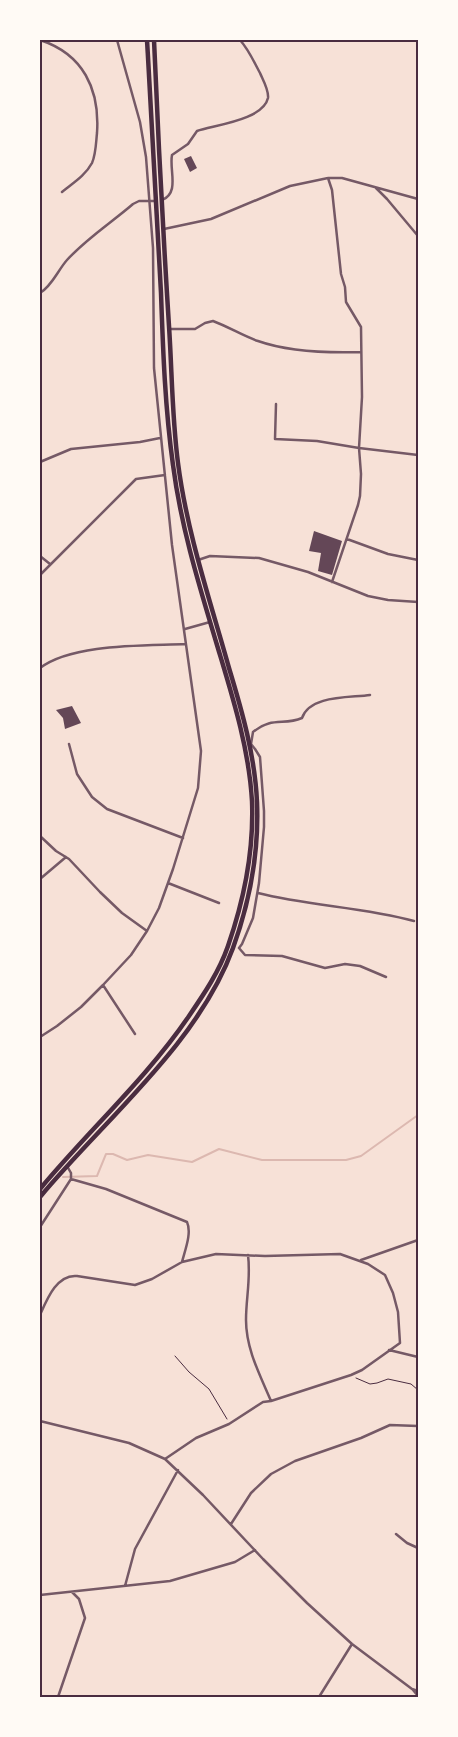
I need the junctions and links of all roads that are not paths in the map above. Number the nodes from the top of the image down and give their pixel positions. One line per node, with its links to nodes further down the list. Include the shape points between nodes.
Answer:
1 (40, 40): 8 (street, via 67,53 90,82 97,105 93,161 85,174)
2 (117, 40): 11 (street, via 144,138)
3 (148, 40): 10 (highway)
4 (154, 40): 10 (highway)
5 (240, 40): 10 (street, via 263,80 268,97 266,104 258,112 241,119 197,130 188,144 172,155 172,190 169,196)
6 (328, 178): 7 (street); 12 (street, via 290,186 211,219); 20 (street, via 336,220 340,274 346,302 361,327)
7 (373, 186): 9 (street); 13 (street)
8 (62, 192)
9 (418, 199)
10 (158, 200): 11 (street); 12 (highway); 15 (highway)
11 (148, 202): 14 (street); 16 (street, via 133,204 88,240)
12 (162, 230): 19 (highway)
13 (418, 236)
14 (153, 269): 15 (street); 17 (street)
15 (159, 269): 18 (highway)
16 (40, 293)
17 (153, 328): 18 (street); 22 (street)
18 (162, 329): 35 (highway, via 174,471 182,523)
19 (169, 329): 20 (street, via 195,329 213,321 281,347 333,353); 29 (highway, via 177,462)
20 (362, 352): 23 (street)
21 (276, 404): 23 (street, via 275,439)
22 (161, 438): 25 (street, via 71,449); 26 (street)
23 (359, 448): 24 (street); 27 (street, via 360,496)
24 (418, 455)
25 (40, 462)
26 (165, 475): 31 (street, via 136,479); 36 (street)
27 (347, 539): 30 (street, via 388,554); 33 (street)
28 (40, 556): 31 (street)
29 (198, 560): 33 (street, via 210,556 259,558); 41 (highway)
30 (418, 560)
31 (50, 564): 32 (street)
32 (40, 575)
33 (332, 582): 34 (street, via 376,598)
34 (418, 602)
35 (210, 622): 36 (street); 59 (highway, via 244,744 252,799 252,835 246,880 228,947 208,988 173,1039)
36 (184, 629): 37 (street)
37 (186, 644): 38 (street, via 70,654); 43 (street, via 200,751 198,788)
38 (40, 668)
39 (370, 695): 41 (street, via 314,703 302,718 262,726 253,732)
40 (69, 744): 43 (street, via 77,774 99,803)
41 (250, 744): 47 (street, via 260,757 264,811); 51 (highway, via 258,835 253,881)
42 (40, 836): 44 (street)
43 (183, 838): 46 (street)
44 (66, 858): 45 (street); 50 (street, via 122,913)
45 (40, 879)
46 (168, 883): 48 (street); 50 (street)
47 (258, 893): 49 (street); 52 (street, via 254,918)
48 (219, 903)
49 (414, 921)
50 (147, 931): 54 (street, via 131,955)
51 (233, 948): 52 (street); 57 (highway, via 214,991 180,1041)
52 (239, 948): 53 (street, via 245,955 282,956 325,968 345,964 360,966)
53 (386, 977)
54 (103, 985): 55 (street); 56 (street, via 81,1007)
55 (136, 1034)
56 (40, 1037)
57 (67, 1165): 58 (street); 60 (highway)
58 (71, 1179): 61 (street); 65 (street, via 106,1189 187,1222 188,1238)
59 (40, 1189)
60 (40, 1197)
61 (40, 1227)
62 (418, 1240): 64 (street)
63 (248, 1255): 64 (street, via 340,1254); 65 (street, via 216,1254); 69 (street, via 247,1331 250,1348)
64 (360, 1260): 67 (street, via 385,1274 393,1294 400,1343)
65 (182, 1262): 66 (street, via 135,1285 71,1275 54,1289)
66 (40, 1315)
67 (388, 1350): 68 (street); 69 (street, via 351,1375)
68 (418, 1357)
69 (271, 1401): 72 (street, via 263,1402 229,1424 196,1438)
70 (40, 1421): 72 (street, via 122,1440)
71 (418, 1426): 74 (street, via 390,1425 294,1461 271,1474 251,1493)
72 (165, 1458): 73 (street)
73 (178, 1470): 74 (street); 78 (street, via 135,1549)
74 (231, 1524): 77 (street)
75 (396, 1534): 76 (street)
76 (418, 1548)
77 (255, 1550): 78 (street, via 235,1562 185,1578); 81 (street)
78 (125, 1586): 79 (street)
79 (72, 1592): 80 (street); 85 (street, via 79,1599 85,1618)
80 (40, 1596)
81 (352, 1644): 82 (street); 86 (street)
82 (412, 1689): 83 (street); 84 (street)
83 (418, 1691)
84 (418, 1696)
85 (58, 1697)
86 (319, 1697)

